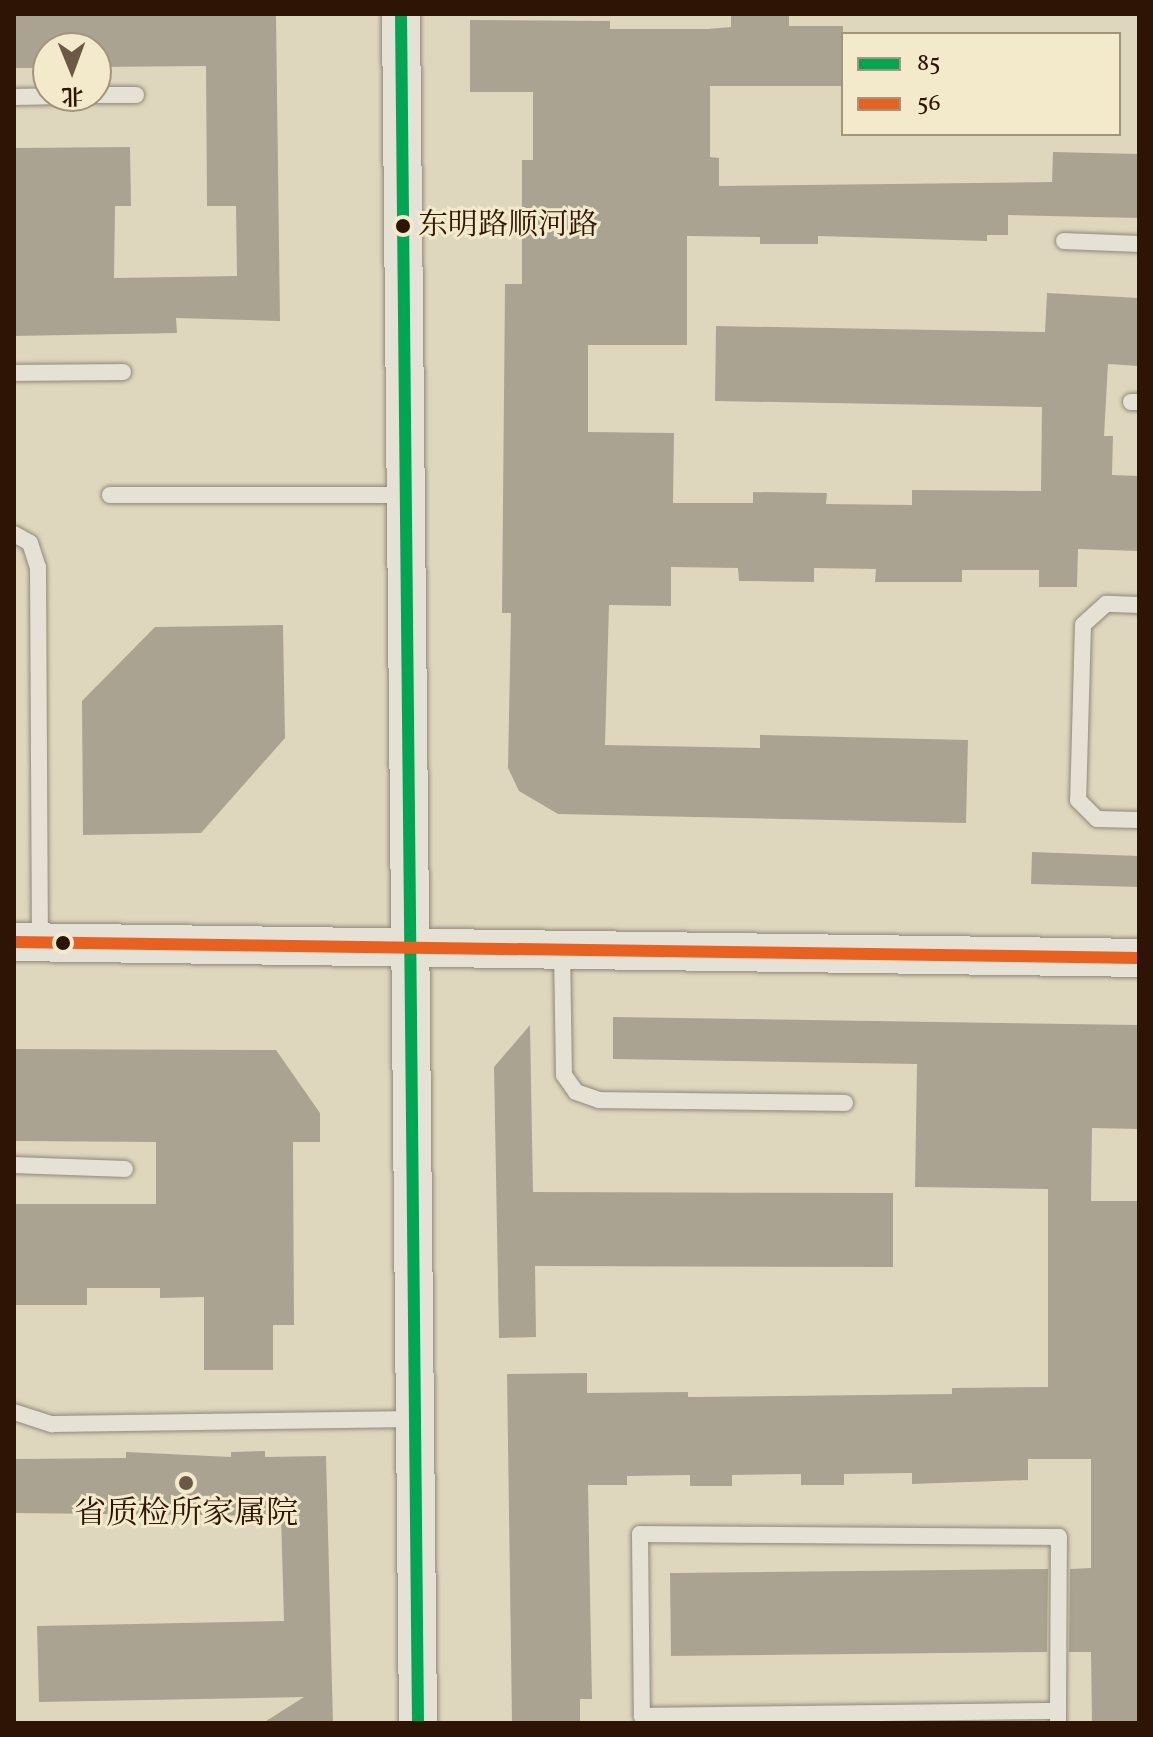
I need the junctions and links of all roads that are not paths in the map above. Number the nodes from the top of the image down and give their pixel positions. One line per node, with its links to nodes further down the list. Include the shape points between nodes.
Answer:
1 (401, 14): 9 (street)
2 (112, 95): 3 (lane)
3 (136, 95)
4 (1064, 241): 5 (lane)
5 (1139, 244)
6 (123, 372): 7 (lane)
7 (14, 373)
8 (110, 495): 9 (lane)
9 (406, 495): 14 (street)
10 (14, 534): 13 (lane, via 30,543 38,567)
11 (1139, 605): 12 (lane, via 1106,604 1083,625 1078,800 1097,819)
12 (1139, 820)
13 (27, 942): 14 (street)
14 (411, 947): 15 (street); 21 (street)
15 (562, 949): 16 (street); 17 (lane, via 564,1075 576,1092 599,1100)
16 (1139, 958)
17 (845, 1103)
18 (14, 1165): 19 (lane)
19 (125, 1169)
20 (14, 1412): 21 (lane, via 52,1424)
21 (415, 1419): 23 (street)
22 (1058, 1717): 22 (lane, via 642,1716 640,1534 1059,1537)
23 (418, 1723)

